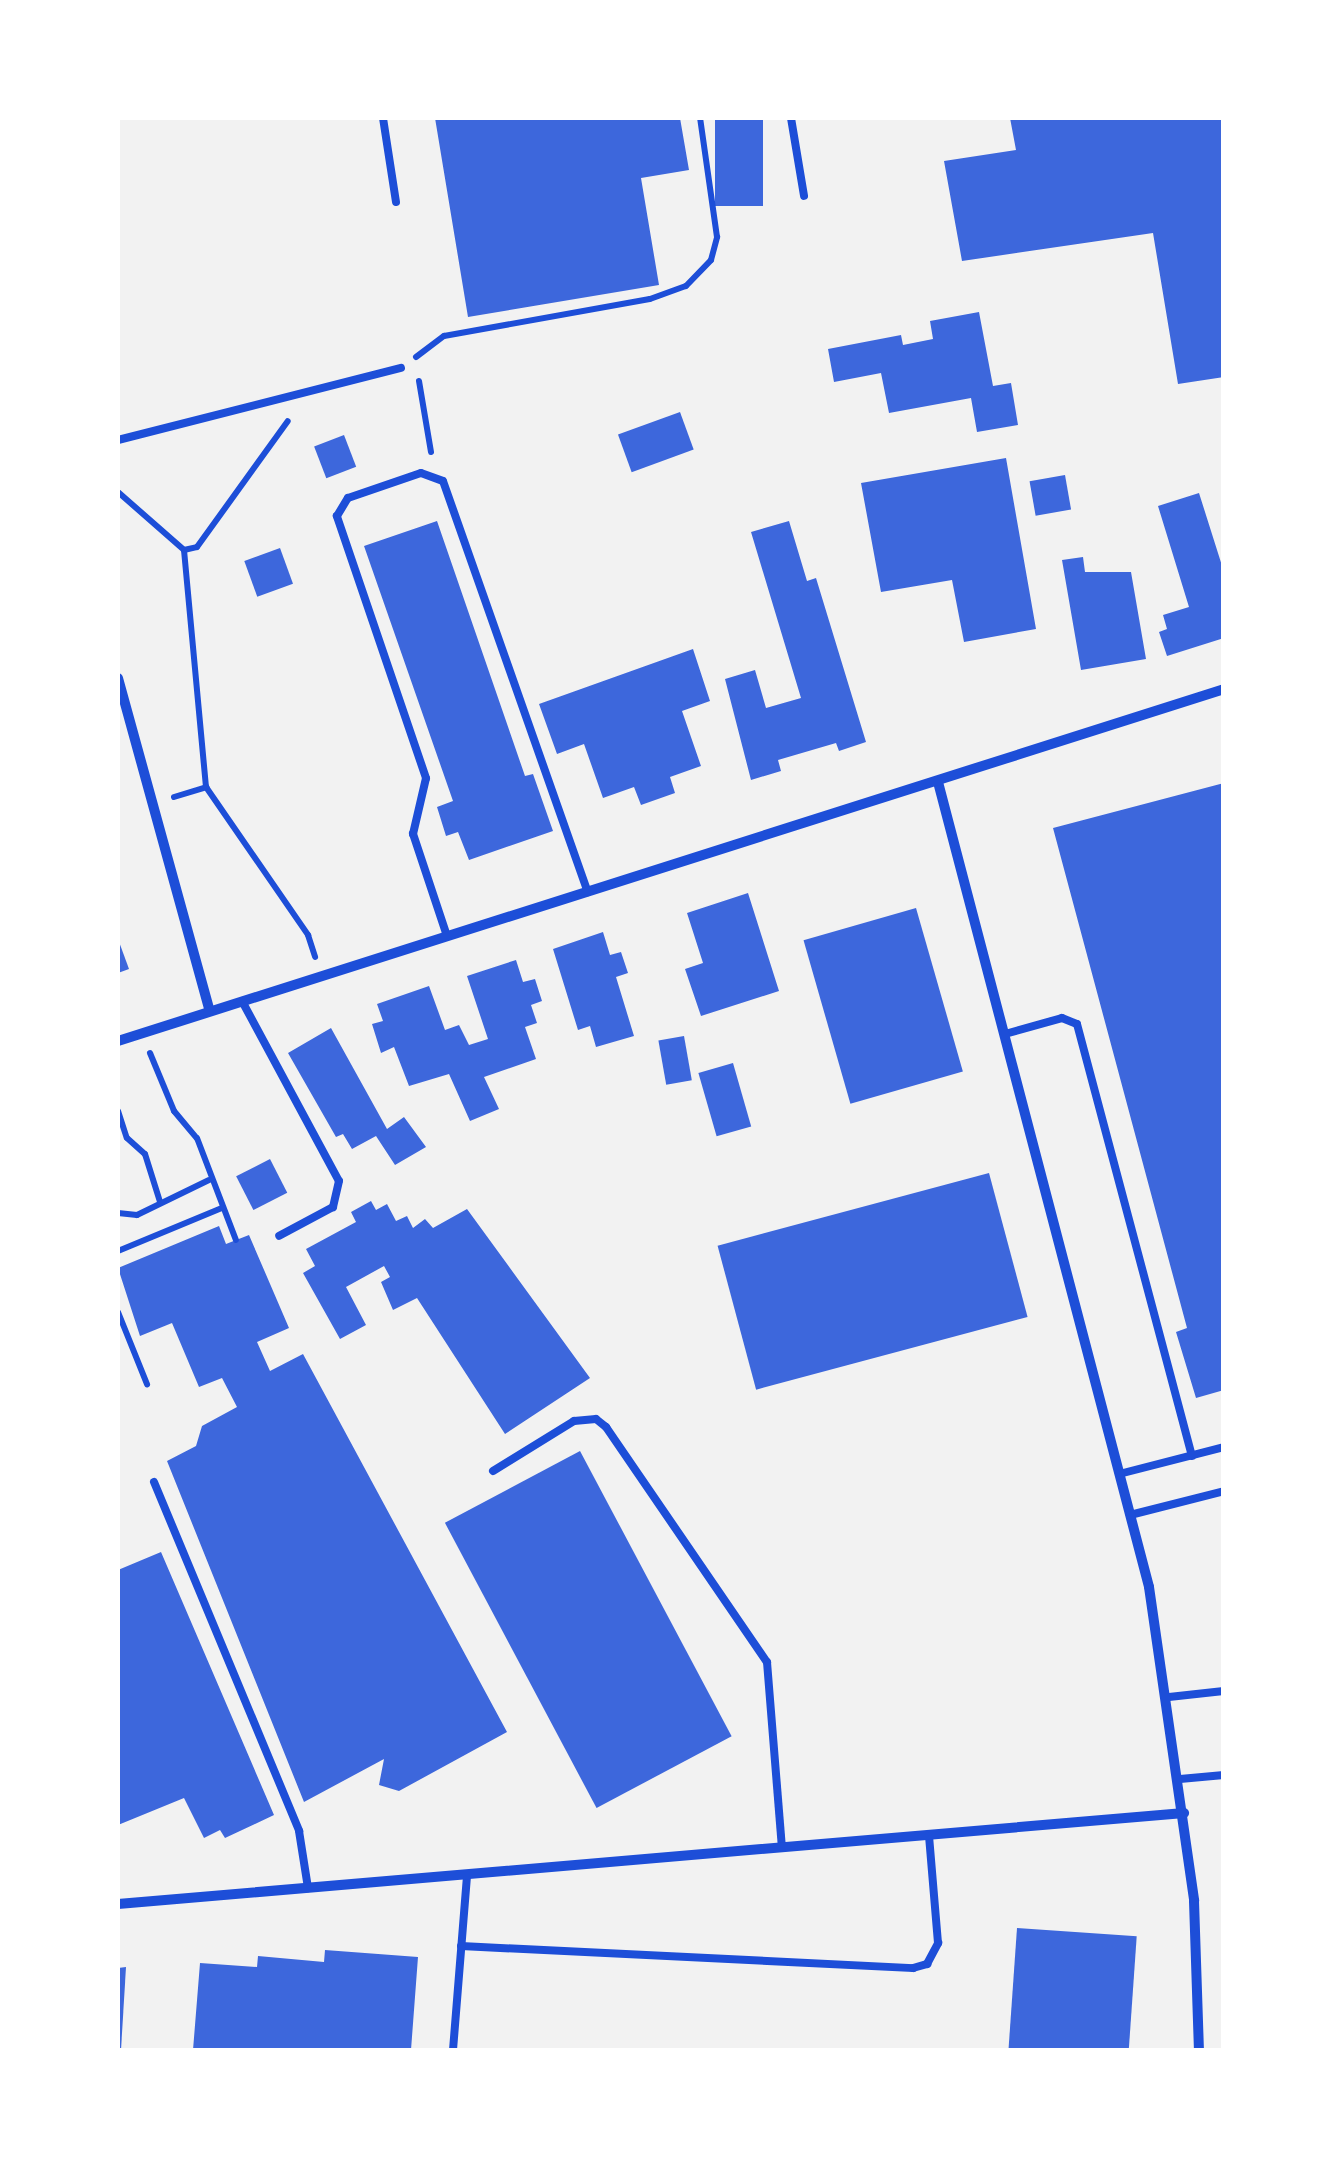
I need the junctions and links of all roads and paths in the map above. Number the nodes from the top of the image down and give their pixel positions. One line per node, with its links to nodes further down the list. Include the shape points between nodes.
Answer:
1 (383, 118): 5 (lane)
2 (700, 118): 6 (path, via 717,237 711,260 686,286 650,299 444,336)
3 (791, 118): 4 (lane)
4 (804, 196)
5 (396, 202)
6 (401, 368): 8 (lane)
7 (418, 377): 10 (path)
8 (290, 398): 9 (lane); 12 (path, via 294,412 197,547)
9 (118, 440)
10 (434, 473): 16 (lane, via 443,481); 17 (lane, via 348,498 338,516 426,778 413,834)
11 (118, 492): 12 (path)
12 (184, 550): 18 (path, via 206,787 308,935)
13 (118, 678): 20 (street)
14 (1224, 689): 15 (street)
15 (938, 782): 16 (street); 22 (street)
16 (588, 892): 17 (street)
17 (447, 936): 18 (street)
18 (322, 976): 19 (street)
19 (242, 1001): 20 (street); 29 (lane, via 339,1181 333,1207)
20 (210, 1011): 21 (street)
21 (142, 1033): 23 (street); 25 (path, via 174,1111 197,1138)
22 (1006, 1034): 35 (lane, via 1062,1018 1077,1024); 37 (street)
23 (118, 1041)
24 (118, 1111): 26 (path, via 127,1138 145,1154)
25 (209, 1180): 26 (path); 27 (path)
26 (160, 1202): 28 (path, via 137,1215)
27 (222, 1208): 30 (path); 31 (path)
28 (118, 1213)
29 (280, 1236)
30 (236, 1240)
31 (118, 1251)
32 (118, 1312): 33 (path)
33 (147, 1384)
34 (1224, 1447): 35 (lane)
35 (1192, 1456): 37 (lane)
36 (493, 1471): 47 (lane, via 574,1422 596,1419 606,1427 767,1662)
37 (1123, 1473): 40 (street)
38 (154, 1482): 49 (lane, via 293,1815)
39 (1224, 1491): 40 (lane)
40 (1134, 1514): 42 (street)
41 (1224, 1691): 42 (lane)
42 (1169, 1697): 44 (street)
43 (1224, 1775): 44 (lane)
44 (1180, 1779): 45 (street)
45 (1184, 1813): 46 (street); 53 (street, via 1198,1954)
46 (929, 1835): 47 (street); 51 (lane, via 938,1943 927,1964 913,1968)
47 (782, 1847): 48 (street)
48 (467, 1874): 49 (street); 51 (lane)
49 (308, 1888): 50 (street)
50 (118, 1904)
51 (461, 1946): 52 (lane)
52 (452, 2050)
53 (1199, 2050)

